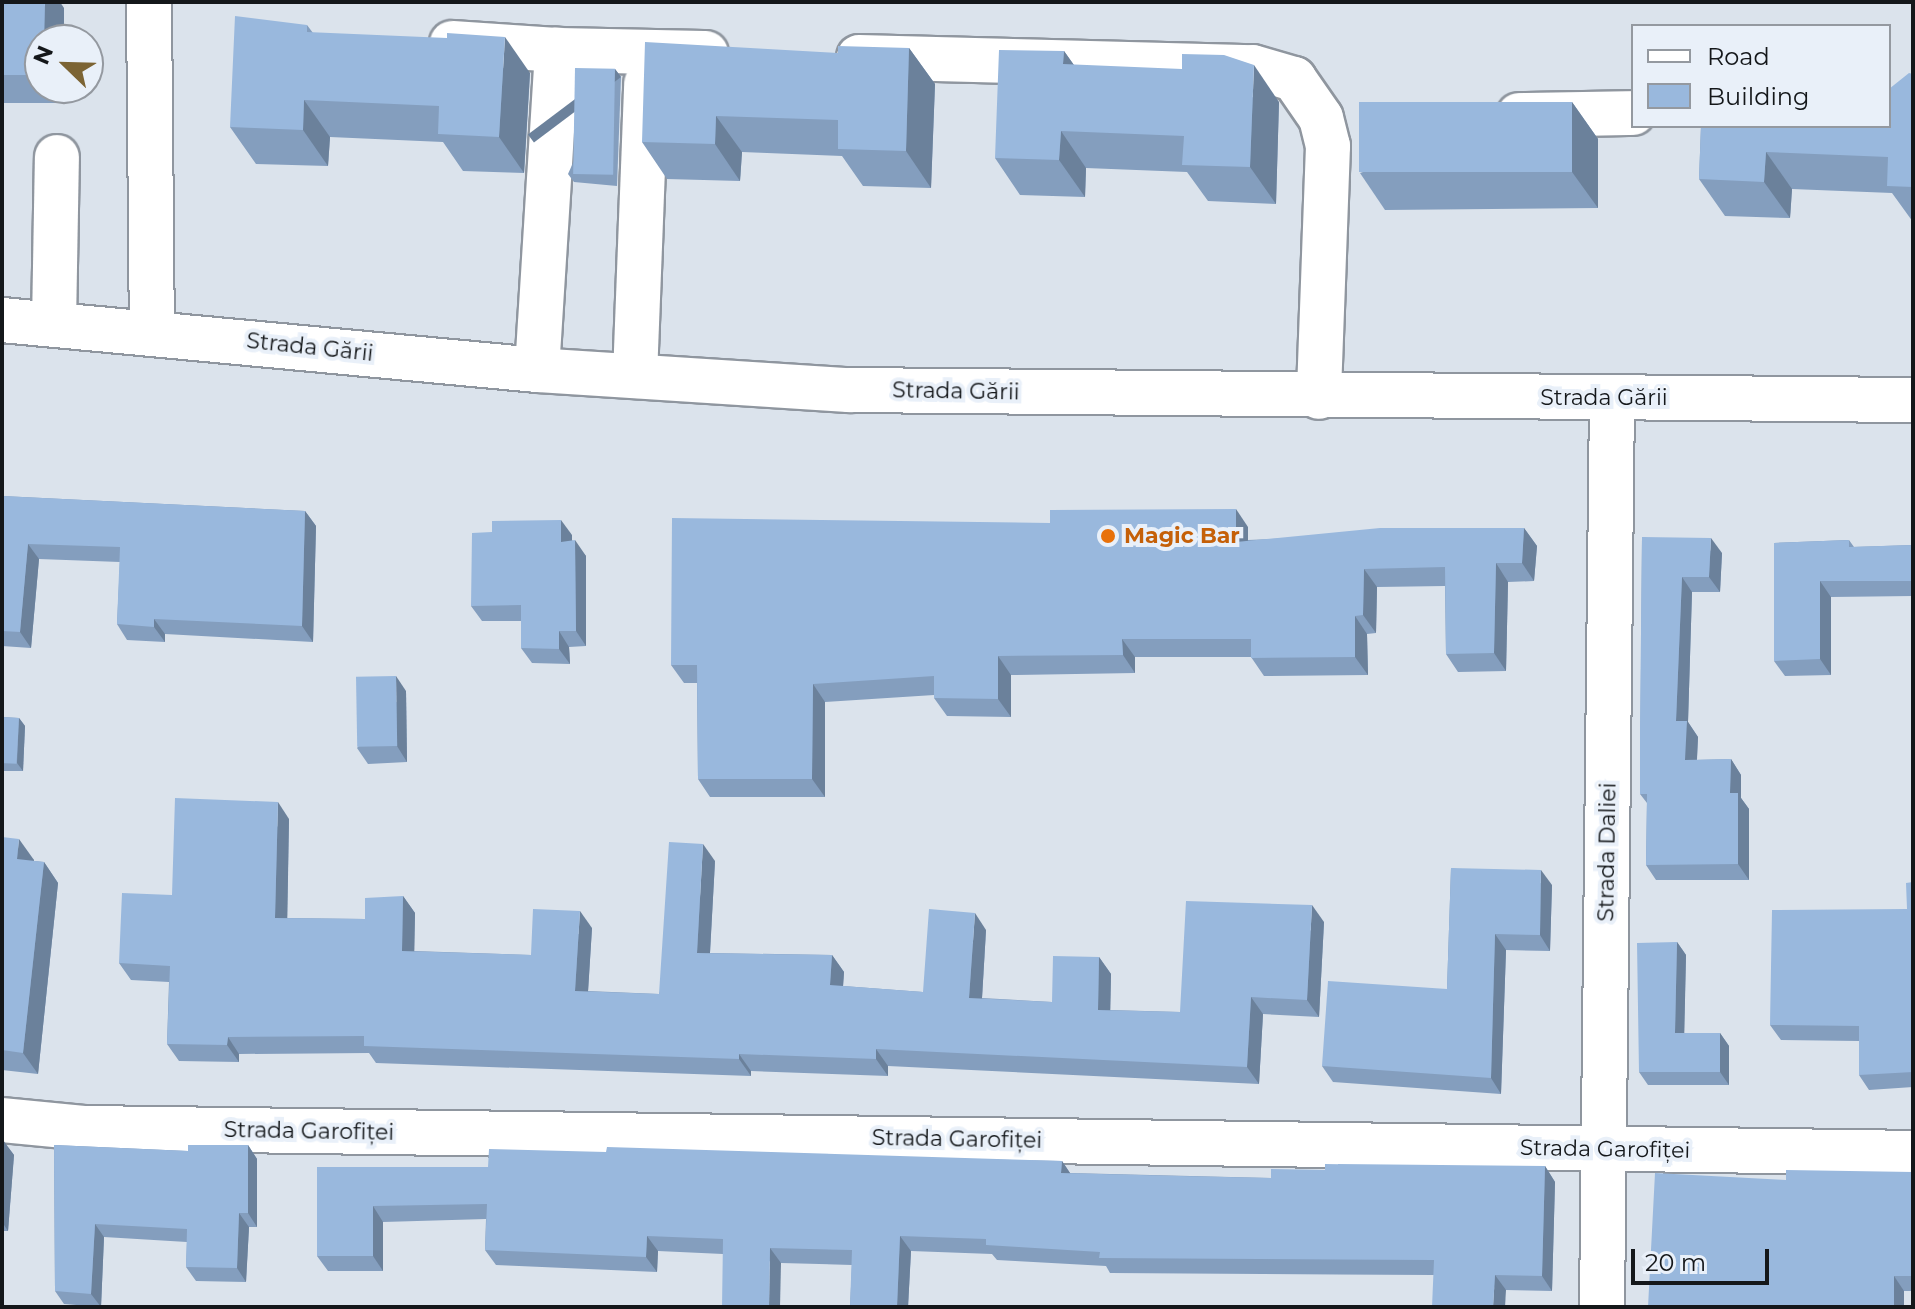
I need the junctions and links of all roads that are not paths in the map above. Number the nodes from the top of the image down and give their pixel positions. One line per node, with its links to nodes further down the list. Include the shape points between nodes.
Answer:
1 (149, 2): 14 (street)
2 (403, 41): 3 (street)
3 (557, 50): 4 (street); 15 (street)
4 (647, 52): 5 (street); 16 (street)
5 (743, 54)
6 (822, 56): 9 (street, via 1253,67 1294,79)
7 (1631, 113): 8 (street)
8 (1477, 116)
9 (1321, 118): 10 (street); 17 (street, via 1328,146)
10 (1368, 118)
11 (57, 157): 13 (street)
12 (2, 320): 13 (street, Strada Gării)
13 (54, 324): 14 (street, Strada Gării)
14 (152, 332): 15 (street, Strada Gării)
15 (537, 370): 16 (street, Strada Gării)
16 (635, 376): 17 (street, Strada Gării, via 849,390)
17 (1319, 397): 18 (street, Strada Gării)
18 (1612, 397): 19 (street, Strada Gării); 21 (street, Strada Daliei)
19 (1913, 400)
20 (2, 1120): 21 (street, Strada Garofiței, via 85,1128)
21 (1604, 1149): 22 (street, Strada Garofiței); 23 (street, Strada Daliei)
22 (1913, 1153)
23 (1602, 1307)

